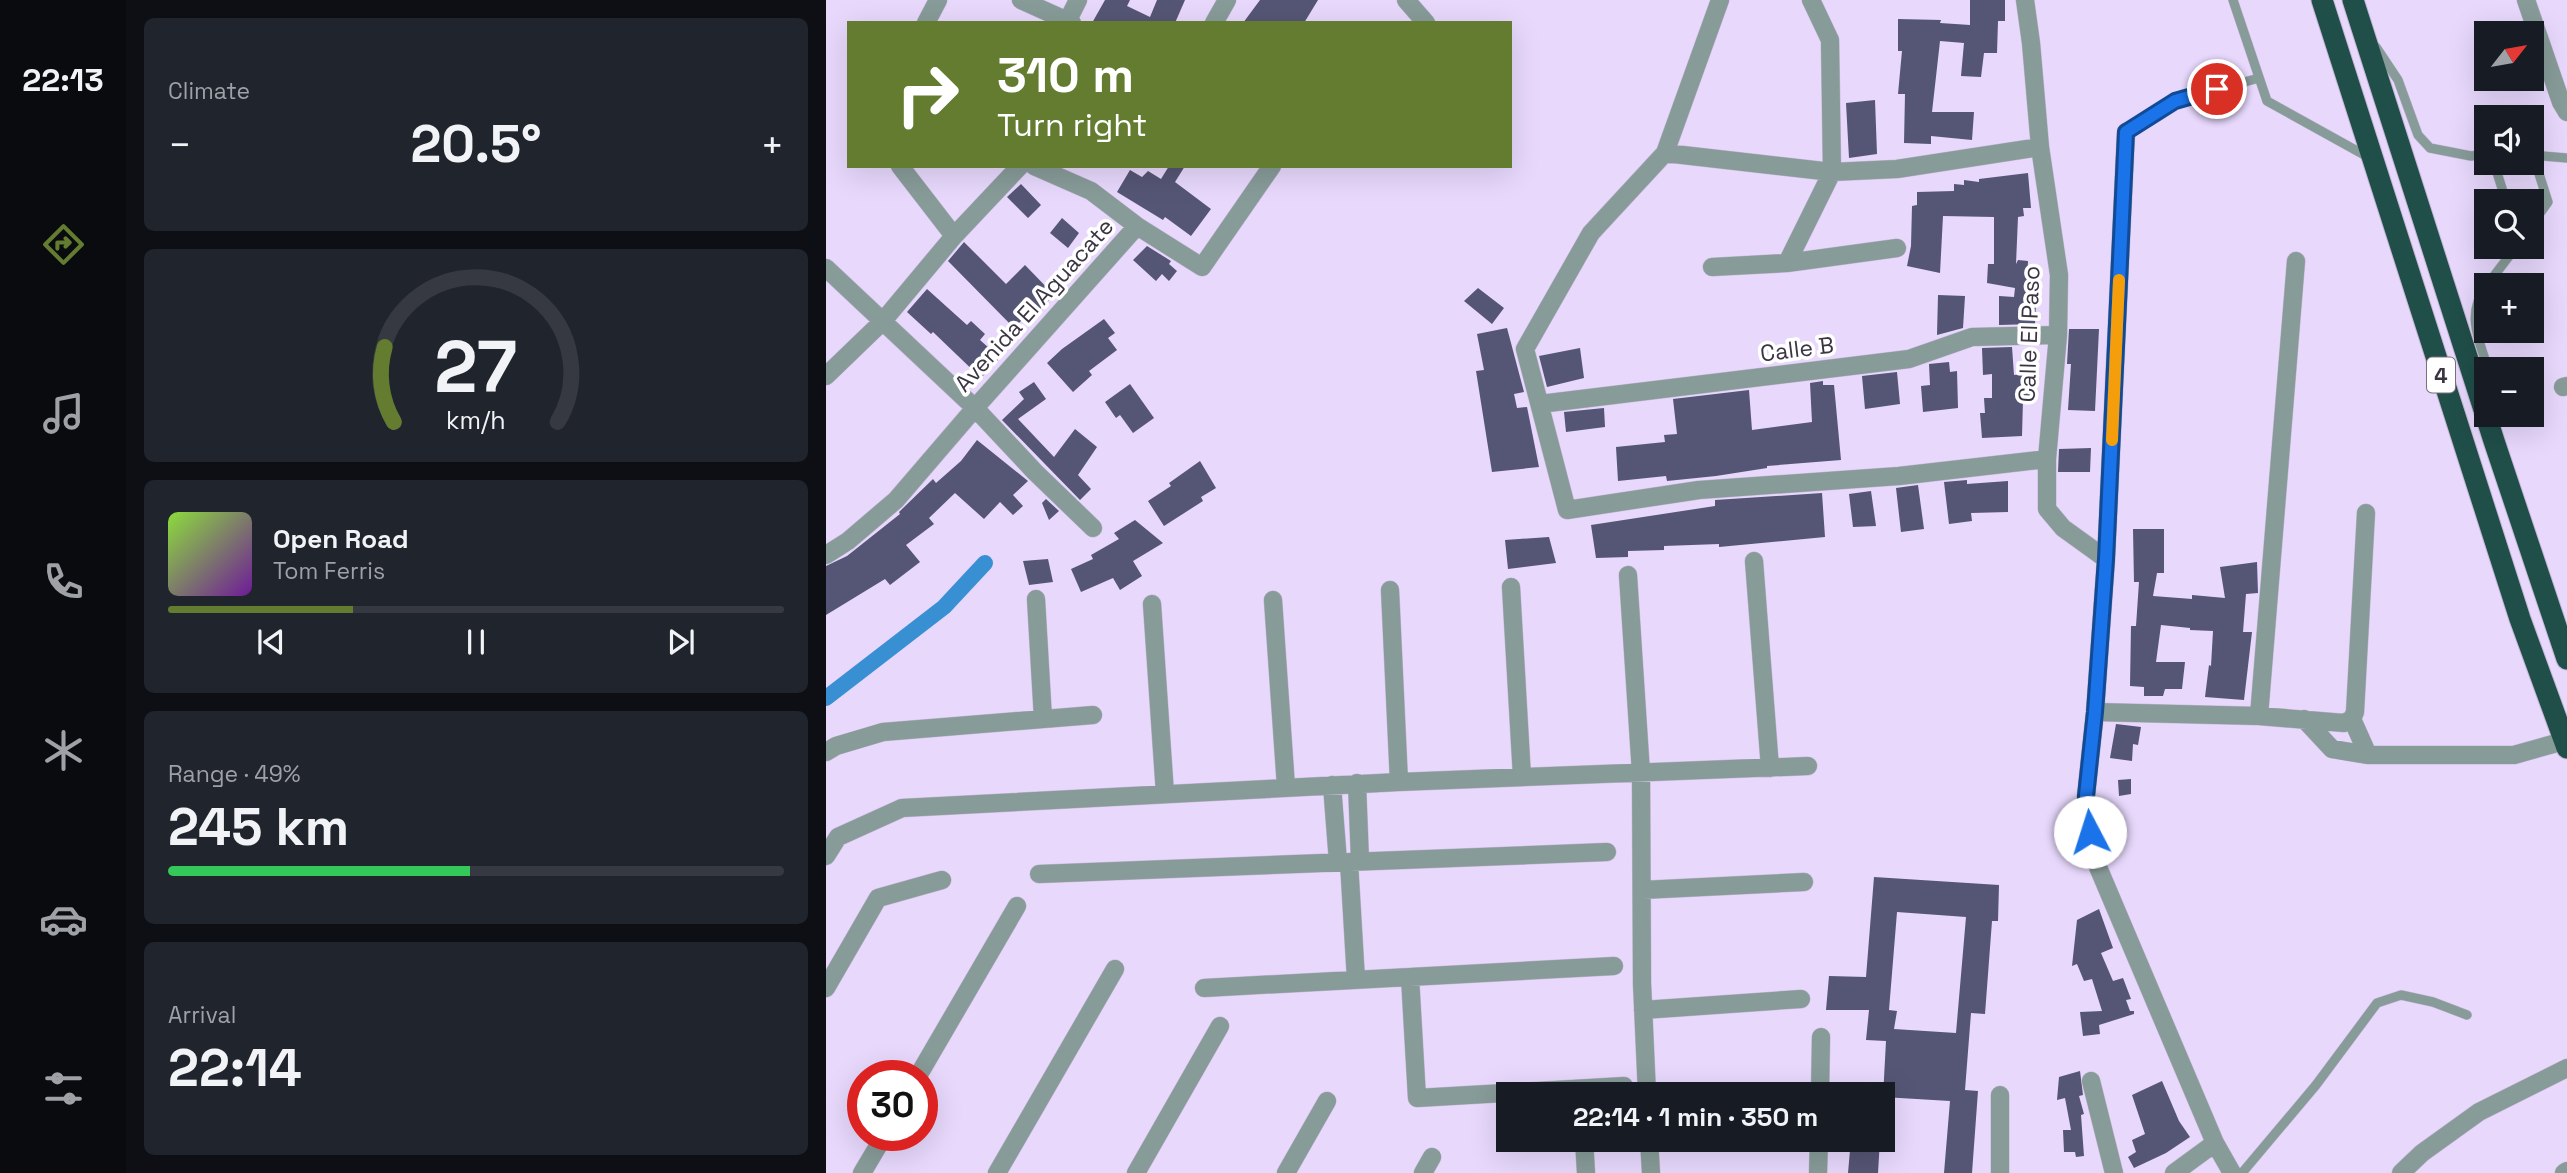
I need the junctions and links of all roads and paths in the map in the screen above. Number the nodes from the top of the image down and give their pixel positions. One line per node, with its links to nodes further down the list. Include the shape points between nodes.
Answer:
1 (937, 0): 13 (street)
2 (1021, 0): 14 (street)
3 (1078, 0): 15 (street)
4 (1227, 0): 16 (street)
5 (1406, 0): 17 (street)
6 (1720, 0): 23 (street)
7 (1811, 0): 32 (street, via 1830,40)
8 (2025, 0): 22 (street, Calle El Paso)
9 (2232, 0): 19 (lane)
10 (2322, 0): 27 (highway, 4)
11 (2353, 0): 18 (highway, 4)
12 (2526, 0): 20 (street)
13 (927, 21)
14 (1068, 21)
15 (1070, 21)
16 (1215, 21)
17 (1424, 21)
18 (2361, 25): 24 (lane, via 2399,80 2418,135 2430,148); 50 (highway, 4)
19 (2259, 78): 21 (lane, via 2175,101); 27 (lane, via 2267,101)
20 (2567, 112)
21 (2126, 132): 55 (street)
22 (2040, 147): 32 (street, via 1897,169); 45 (street, Calle El Paso, via 2059,275)
23 (1665, 153): 32 (street); 47 (street, via 1591,233 1525,349)
24 (2474, 156)
25 (2544, 156): 26 (lane)
26 (2567, 158)
27 (2372, 159): 70 (highway, 4, via 2507,580)
28 (902, 168): 36 (street)
29 (1018, 168): 36 (street)
30 (1039, 168): 35 (street, via 1091,191)
31 (1271, 168): 35 (street, Avenida El Aguacate, via 1202,267)
32 (1832, 172): 40 (street)
33 (2544, 189): 34 (lane, via 2548,202)
34 (2544, 208)
35 (1137, 226): 48 (street, Avenida El Aguacate)
36 (954, 236): 44 (street)
37 (1897, 248): 40 (street)
38 (2507, 259): 43 (lane)
39 (2296, 261): 66 (street)
40 (1787, 263): 41 (street)
41 (1712, 267)
42 (826, 268): 44 (street)
43 (2496, 273)
44 (883, 321): 46 (street); 48 (street)
45 (2058, 335): 47 (street, Calle B, via 1972,337 1909,359); 51 (street, Calle El Paso)
46 (826, 376)
47 (1541, 404): 51 (street, via 1567,510 1699,490 1899,476)
48 (975, 408): 53 (street); 54 (street, Avenida El Aguacate, via 896,500)
49 (2494, 427): 50 (lane)
50 (2494, 441): 63 (highway, 4)
51 (2047, 459): 55 (street, Calle El Paso, via 2047,509 2063,528)
52 (2366, 513): 69 (street)
53 (1093, 528)
54 (826, 555)
55 (2106, 559): 64 (street)
56 (1754, 561): 74 (street)
57 (1628, 575): 75 (street)
58 (1511, 587): 76 (street)
59 (1390, 590): 77 (street)
60 (1036, 599): 67 (street)
61 (1273, 600): 80 (street)
62 (1152, 604): 81 (street)
63 (2567, 659)
64 (2095, 712): 66 (street); 109 (street, via 2086,796 2095,860)
65 (1093, 715): 67 (street)
66 (2259, 716): 68 (street)
67 (1043, 719): 71 (street, via 883,732)
68 (2304, 719): 69 (street, via 2344,723); 72 (street, via 2332,749)
69 (2352, 719): 72 (street)
70 (2565, 744): 72 (street, via 2514,755)
71 (826, 752)
72 (2368, 755)
73 (1808, 766): 74 (street)
74 (1769, 768): 75 (street)
75 (1641, 773): 76 (street); 88 (street)
76 (1522, 777): 77 (street)
77 (1399, 782): 78 (street)
78 (1357, 783): 79 (street); 84 (street)
79 (1332, 785): 80 (street); 84 (street)
80 (1286, 787): 81 (street)
81 (1165, 794): 83 (street, via 902,808 838,837)
82 (1606, 852): 84 (street)
83 (826, 856)
84 (1349, 862): 85 (street); 93 (street)
85 (1039, 874)
86 (942, 880): 94 (street, via 878,898)
87 (1804, 882): 88 (street)
88 (1642, 890): 97 (street)
89 (1017, 906): 101 (street)
90 (1614, 966): 92 (street)
91 (1115, 969): 116 (street)
92 (1410, 977): 93 (street); 106 (street, via 1417,1098)
93 (1356, 980): 95 (street)
94 (826, 988)
95 (1204, 988)
96 (1801, 999): 97 (street)
97 (1643, 1010): 103 (street)
98 (2467, 1015): 127 (lane, via 2401,995 2377,1003)
99 (1220, 1026): 117 (street)
100 (1821, 1037): 104 (street)
101 (927, 1060)
102 (2567, 1068): 128 (street, via 2479,1112)
103 (1646, 1082)
104 (1820, 1082)
105 (2091, 1082): 124 (street)
106 (1496, 1095)
107 (2000, 1095): 123 (street)
108 (1327, 1101): 118 (street)
109 (2215, 1143): 125 (street); 126 (street)
110 (875, 1151): 115 (street)
111 (1585, 1152): 120 (street)
112 (1650, 1152): 121 (street)
113 (1819, 1152): 122 (street)
114 (1432, 1157): 119 (street)
115 (862, 1173)
116 (997, 1173)
117 (1136, 1173)
118 (1286, 1173)
119 (1423, 1173)
120 (1586, 1173)
121 (1651, 1173)
122 (1818, 1173)
123 (2000, 1173)
124 (2114, 1173)
125 (2174, 1173)
126 (2232, 1173)
127 (2242, 1173)
128 (2401, 1173)

